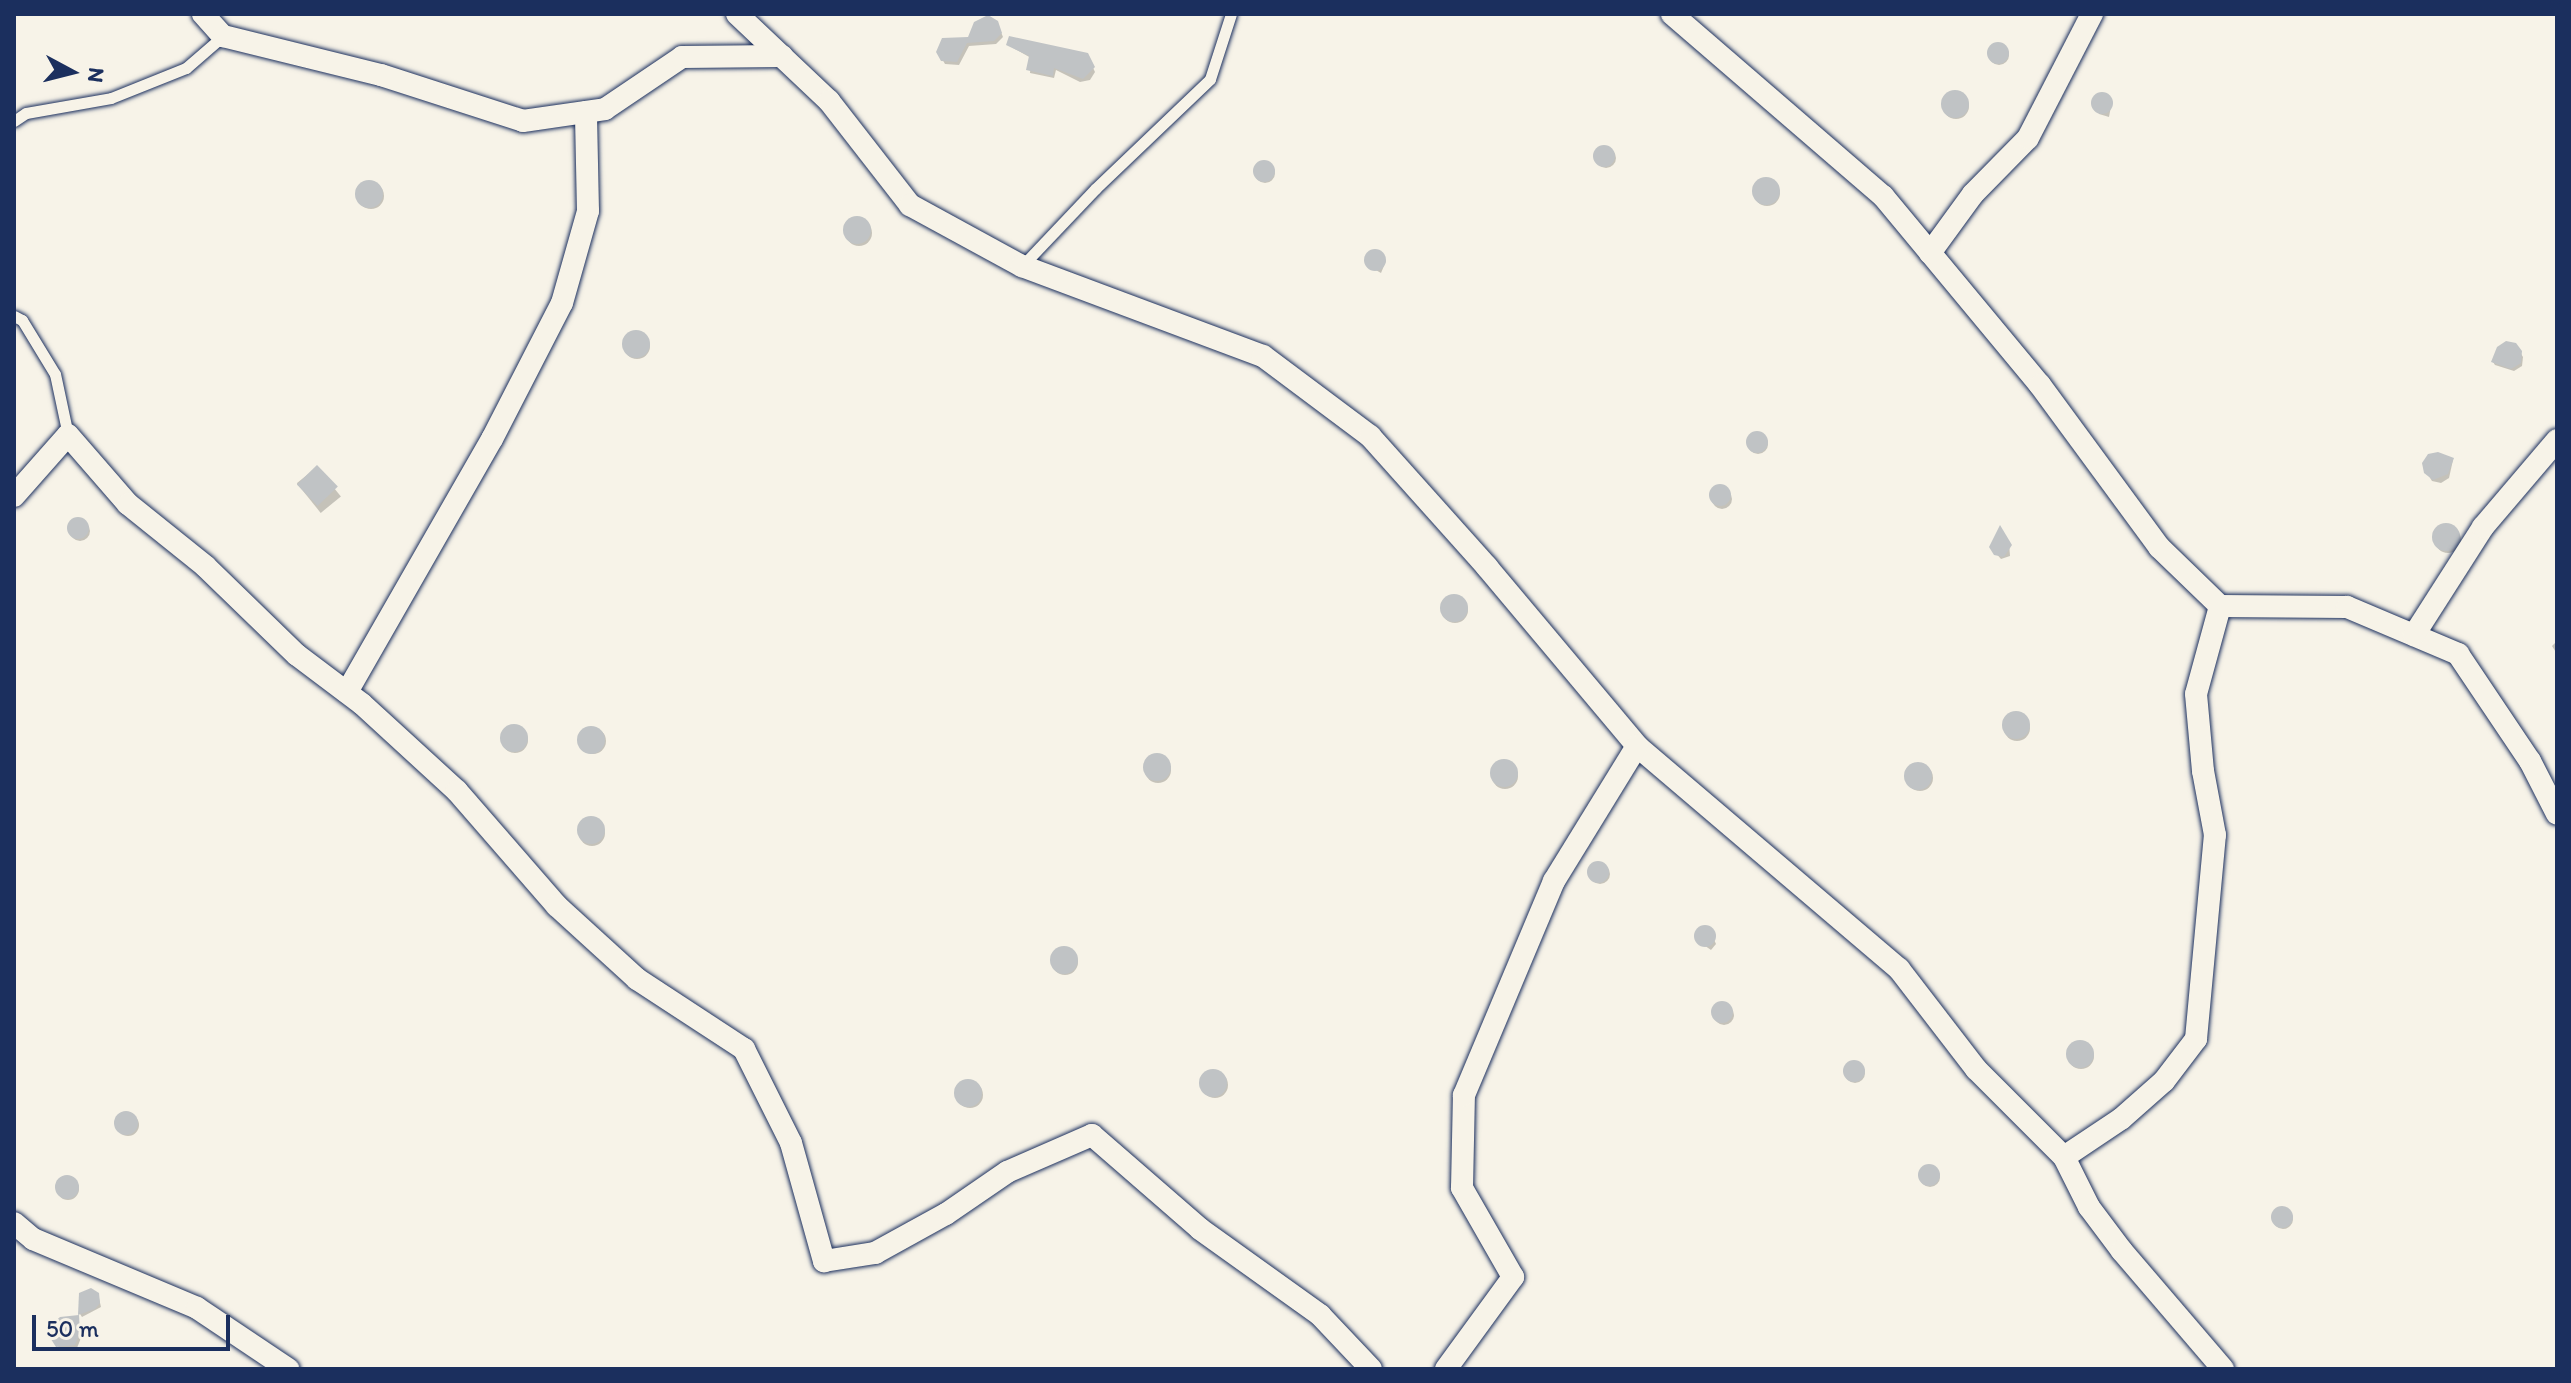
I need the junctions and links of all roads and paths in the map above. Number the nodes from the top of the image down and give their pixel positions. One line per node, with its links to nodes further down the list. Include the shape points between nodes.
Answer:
1 (203, 14): 6 (street)
2 (737, 14): 7 (street)
3 (1231, 14): 11 (lane, via 1210,79)
4 (1672, 14): 10 (street, via 1883,196)
5 (2092, 14): 10 (street, via 2028,138 1973,194)
6 (223, 36): 8 (street, via 381,75 523,121); 9 (lane, via 186,68 111,98 26,113)
7 (782, 56): 8 (street, via 682,57 605,109); 11 (street, via 829,101 910,205)
8 (586, 112): 18 (street, via 588,211 562,303)
9 (14, 121)
10 (1930, 253): 16 (street, via 2040,385 2159,547)
11 (1022, 266): 19 (street, via 1263,356 1370,436)
12 (14, 316): 13 (lane, via 22,320 55,374)
13 (68, 435): 15 (street); 18 (street, via 128,504 205,566 297,655)
14 (2557, 440): 17 (street, via 2483,527)
15 (14, 496)
16 (2220, 606): 17 (street, via 2347,607); 21 (street, via 2196,694 2215,835 2196,1039 2164,1081 2121,1119)
17 (2414, 635): 20 (street, via 2458,654 2530,761)
18 (347, 692): 24 (street, via 457,791 557,906 637,979 744,1049 791,1143 824,1261 875,1253 1007,1172 1092,1135 1200,1229 1320,1315)
19 (1637, 746): 21 (street, via 1899,969 1976,1069); 25 (street, via 1554,881 1464,1095 1462,1188 1513,1277)
20 (2557, 814)
21 (2064, 1157): 26 (street, via 2089,1207)
22 (14, 1223): 23 (street, via 33,1239 197,1308)
23 (288, 1369)
24 (1371, 1369)
25 (1446, 1369)
26 (2223, 1369)

